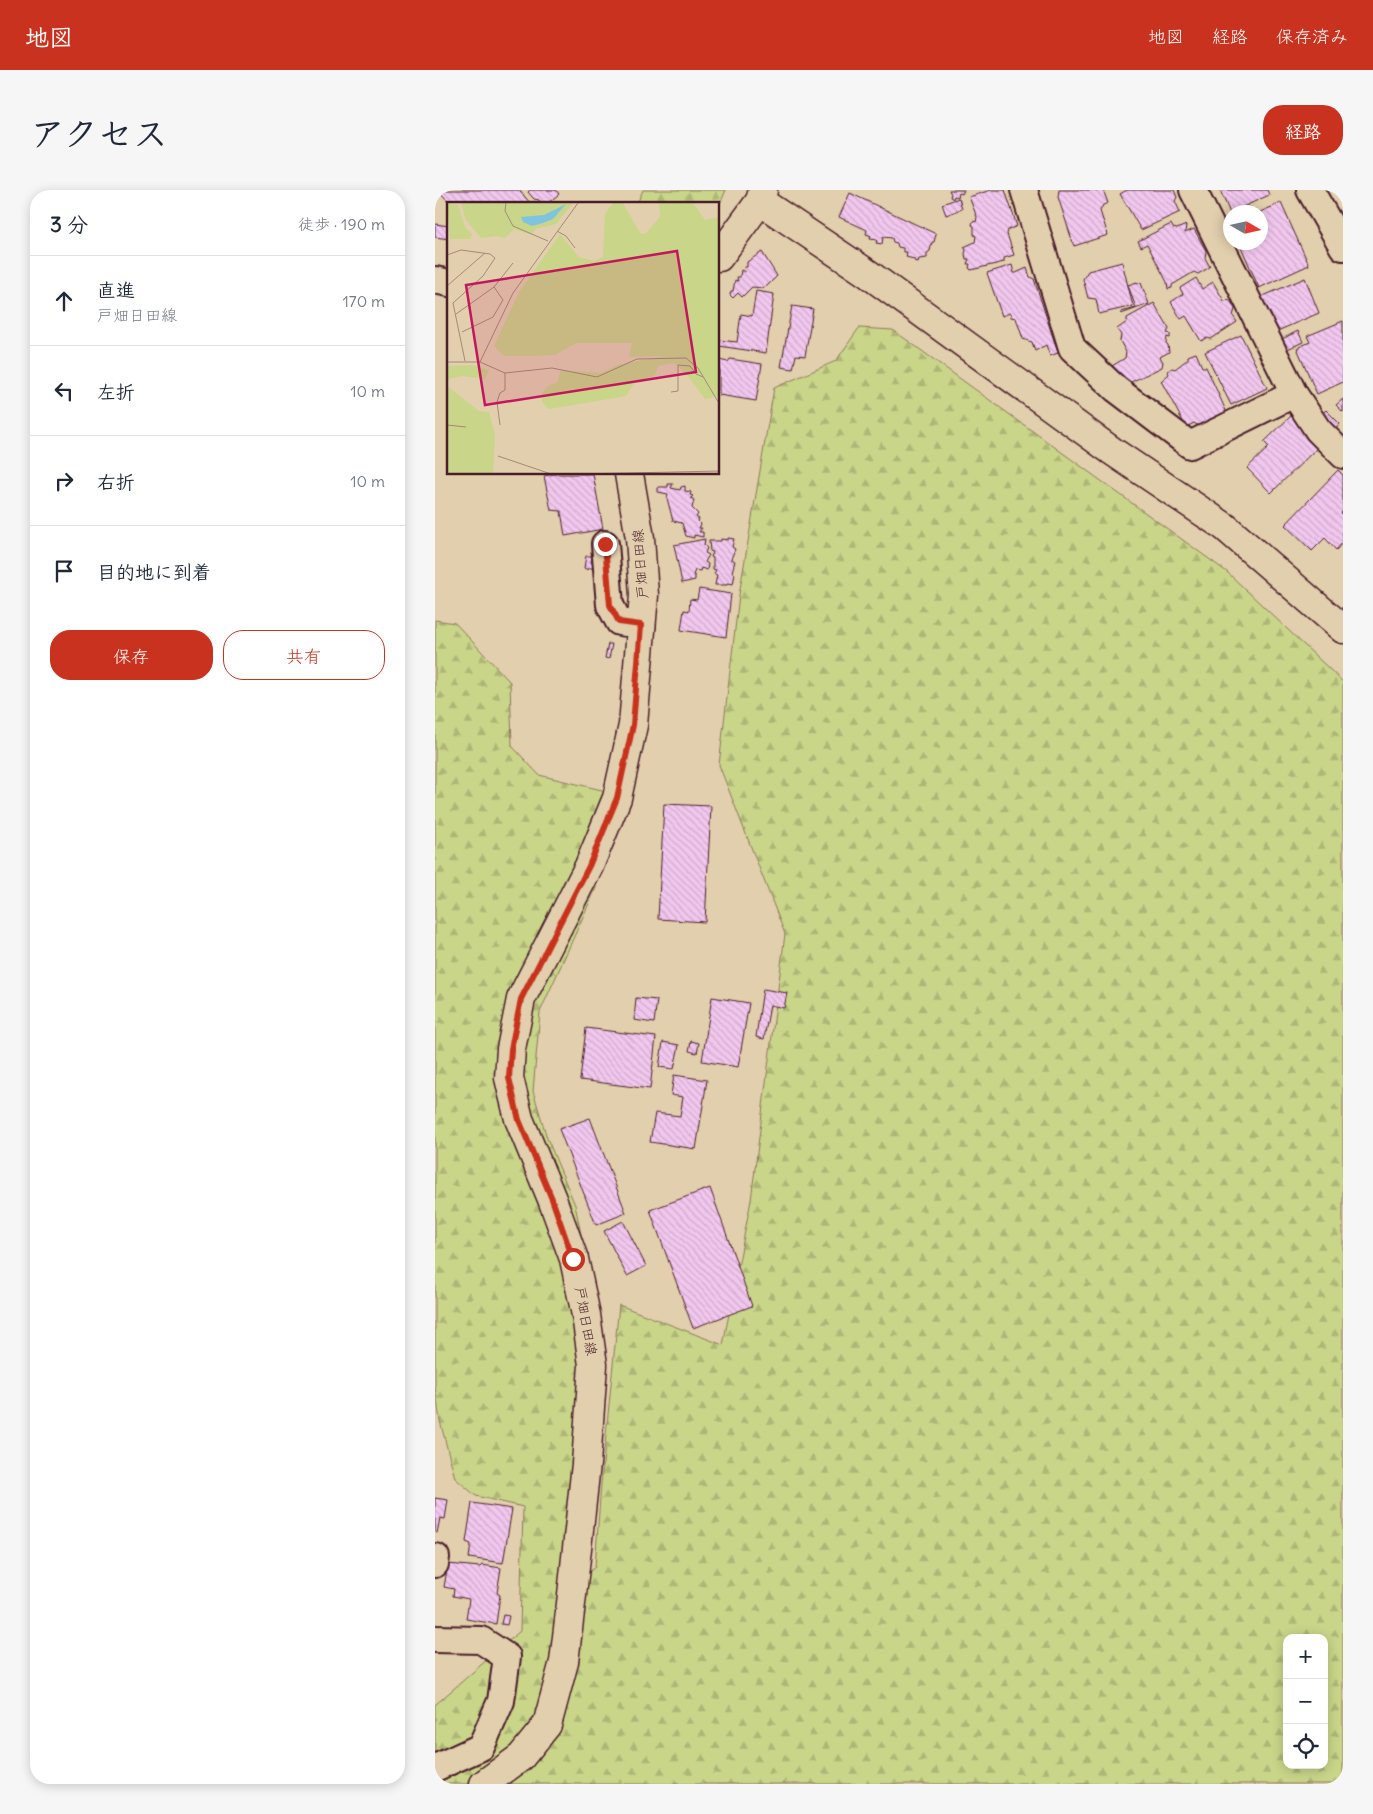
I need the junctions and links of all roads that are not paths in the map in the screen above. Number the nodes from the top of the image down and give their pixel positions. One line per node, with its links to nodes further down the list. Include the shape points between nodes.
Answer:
1 (1024, 190): 7 (street, via 1072,348 1116,389 1190,445)
2 (1193, 190): 7 (street)
3 (1310, 190): 5 (street)
4 (762, 195): 6 (main road); 12 (main road, via 1112,450 1225,526)
5 (1343, 247)
6 (720, 255)
7 (1295, 394): 8 (street, via 1319,430)
8 (1343, 455)
9 (629, 475): 11 (main road, 戸畑日田線, via 640,538 644,595)
10 (605, 544): 11 (street, via 610,605 619,622)
11 (641, 625): 15 (main road, 戸畑日田線, via 633,725 617,798 589,866 521,999 511,1049 509,1078 519,1120 573,1259 593,1365 586,1464 564,1662 547,1725 521,1757)
12 (1343, 630)
13 (435, 1640): 14 (street, via 481,1640 507,1657 501,1701 481,1747)
14 (435, 1768)
15 (484, 1784)

